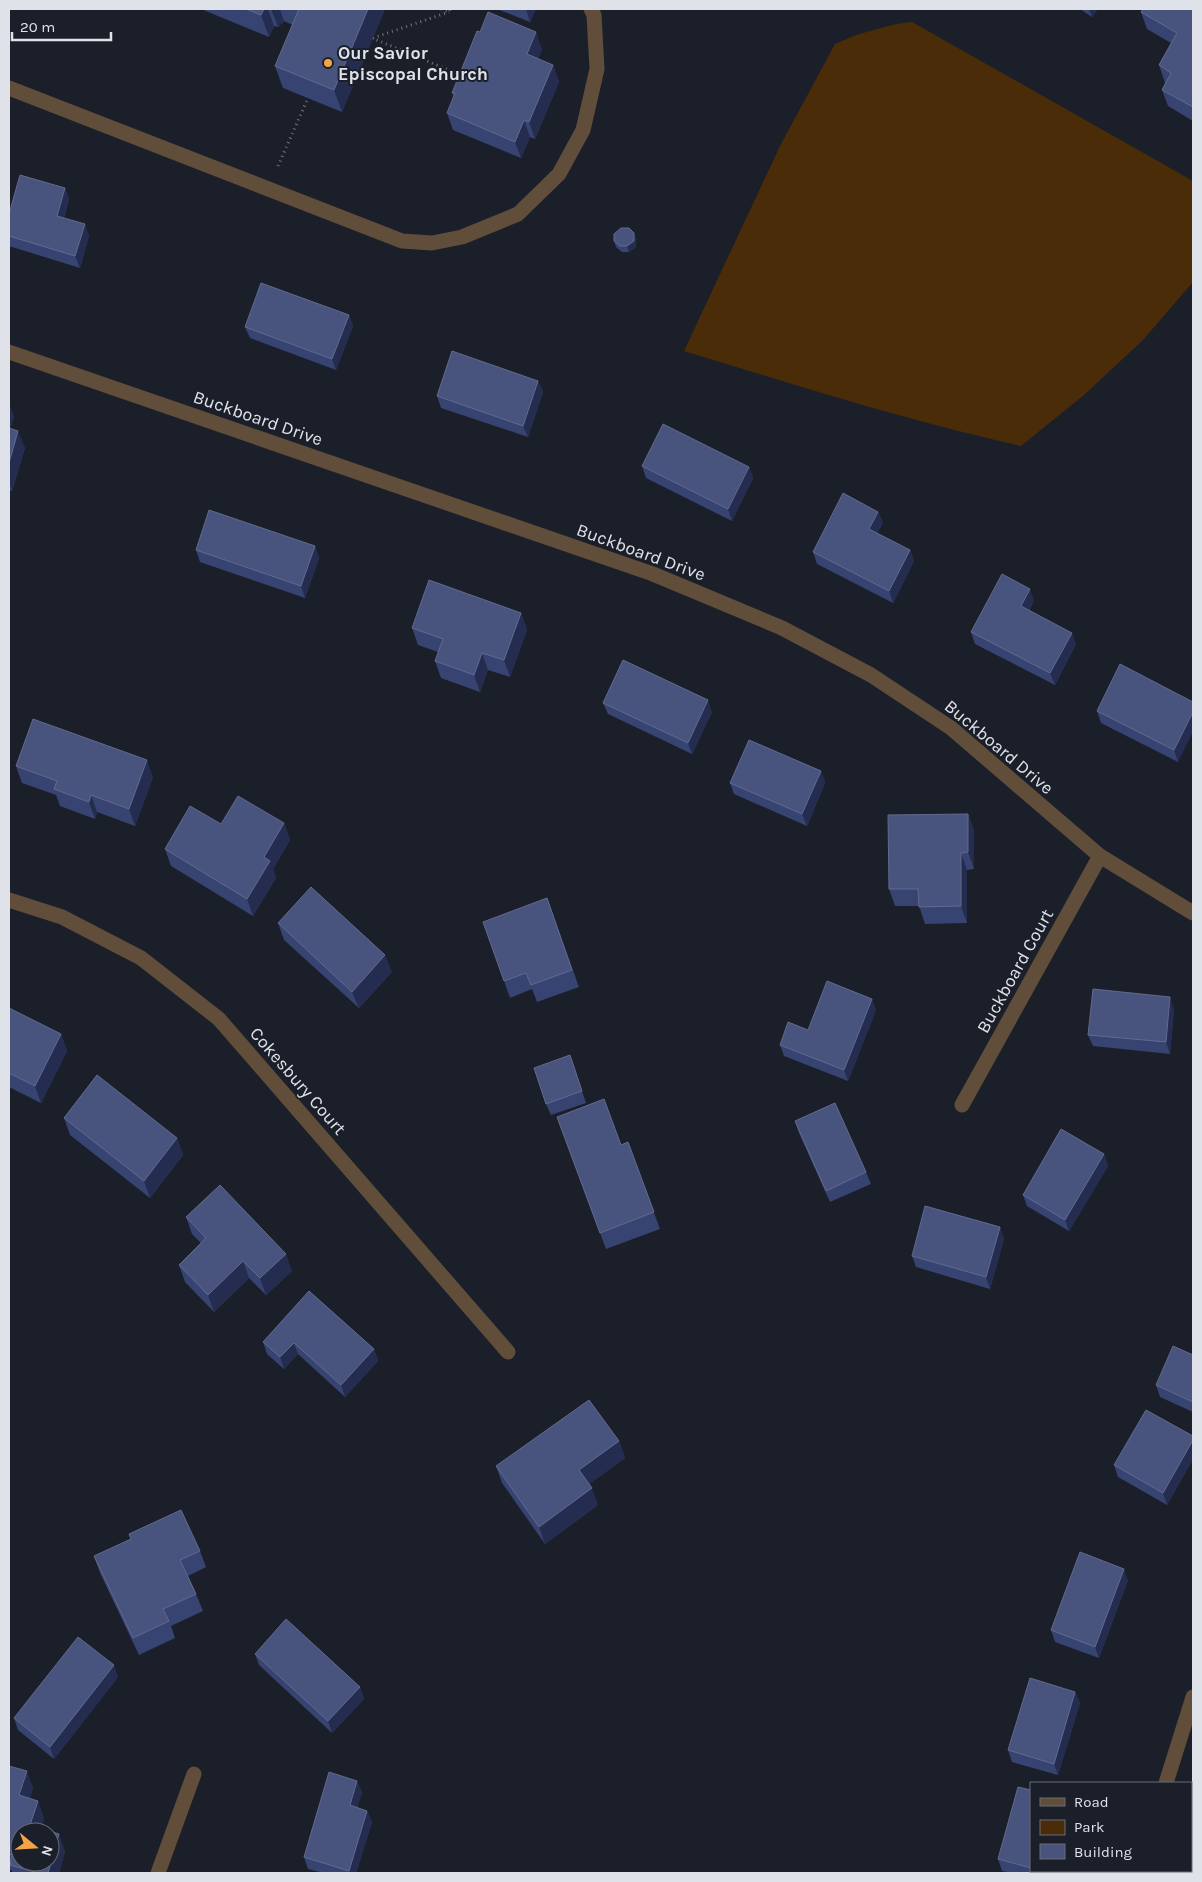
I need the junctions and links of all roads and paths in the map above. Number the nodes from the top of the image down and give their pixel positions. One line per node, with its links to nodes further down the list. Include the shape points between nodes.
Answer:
1 (441, 9): 3 (path)
2 (591, 9): 7 (street, via 597,69 583,130 559,174 518,214 462,236 432,243 402,241)
3 (450, 10): 4 (path, via 372,38)
4 (470, 79)
5 (9, 88): 7 (street)
6 (308, 98): 7 (path)
7 (268, 190)
8 (9, 352): 9 (street, Buckboard Drive, via 653,574 782,628 871,675 950,728)
9 (1100, 856): 11 (street, Buckboard Drive); 12 (street, Buckboard Court)
10 (9, 900): 13 (street, Cokesbury Court, via 62,916 141,958 219,1018)
11 (1193, 913)
12 (962, 1105)
13 (508, 1352)
14 (1193, 1697): 16 (street)
15 (194, 1774): 17 (street)
16 (1166, 1782)
17 (158, 1873)

